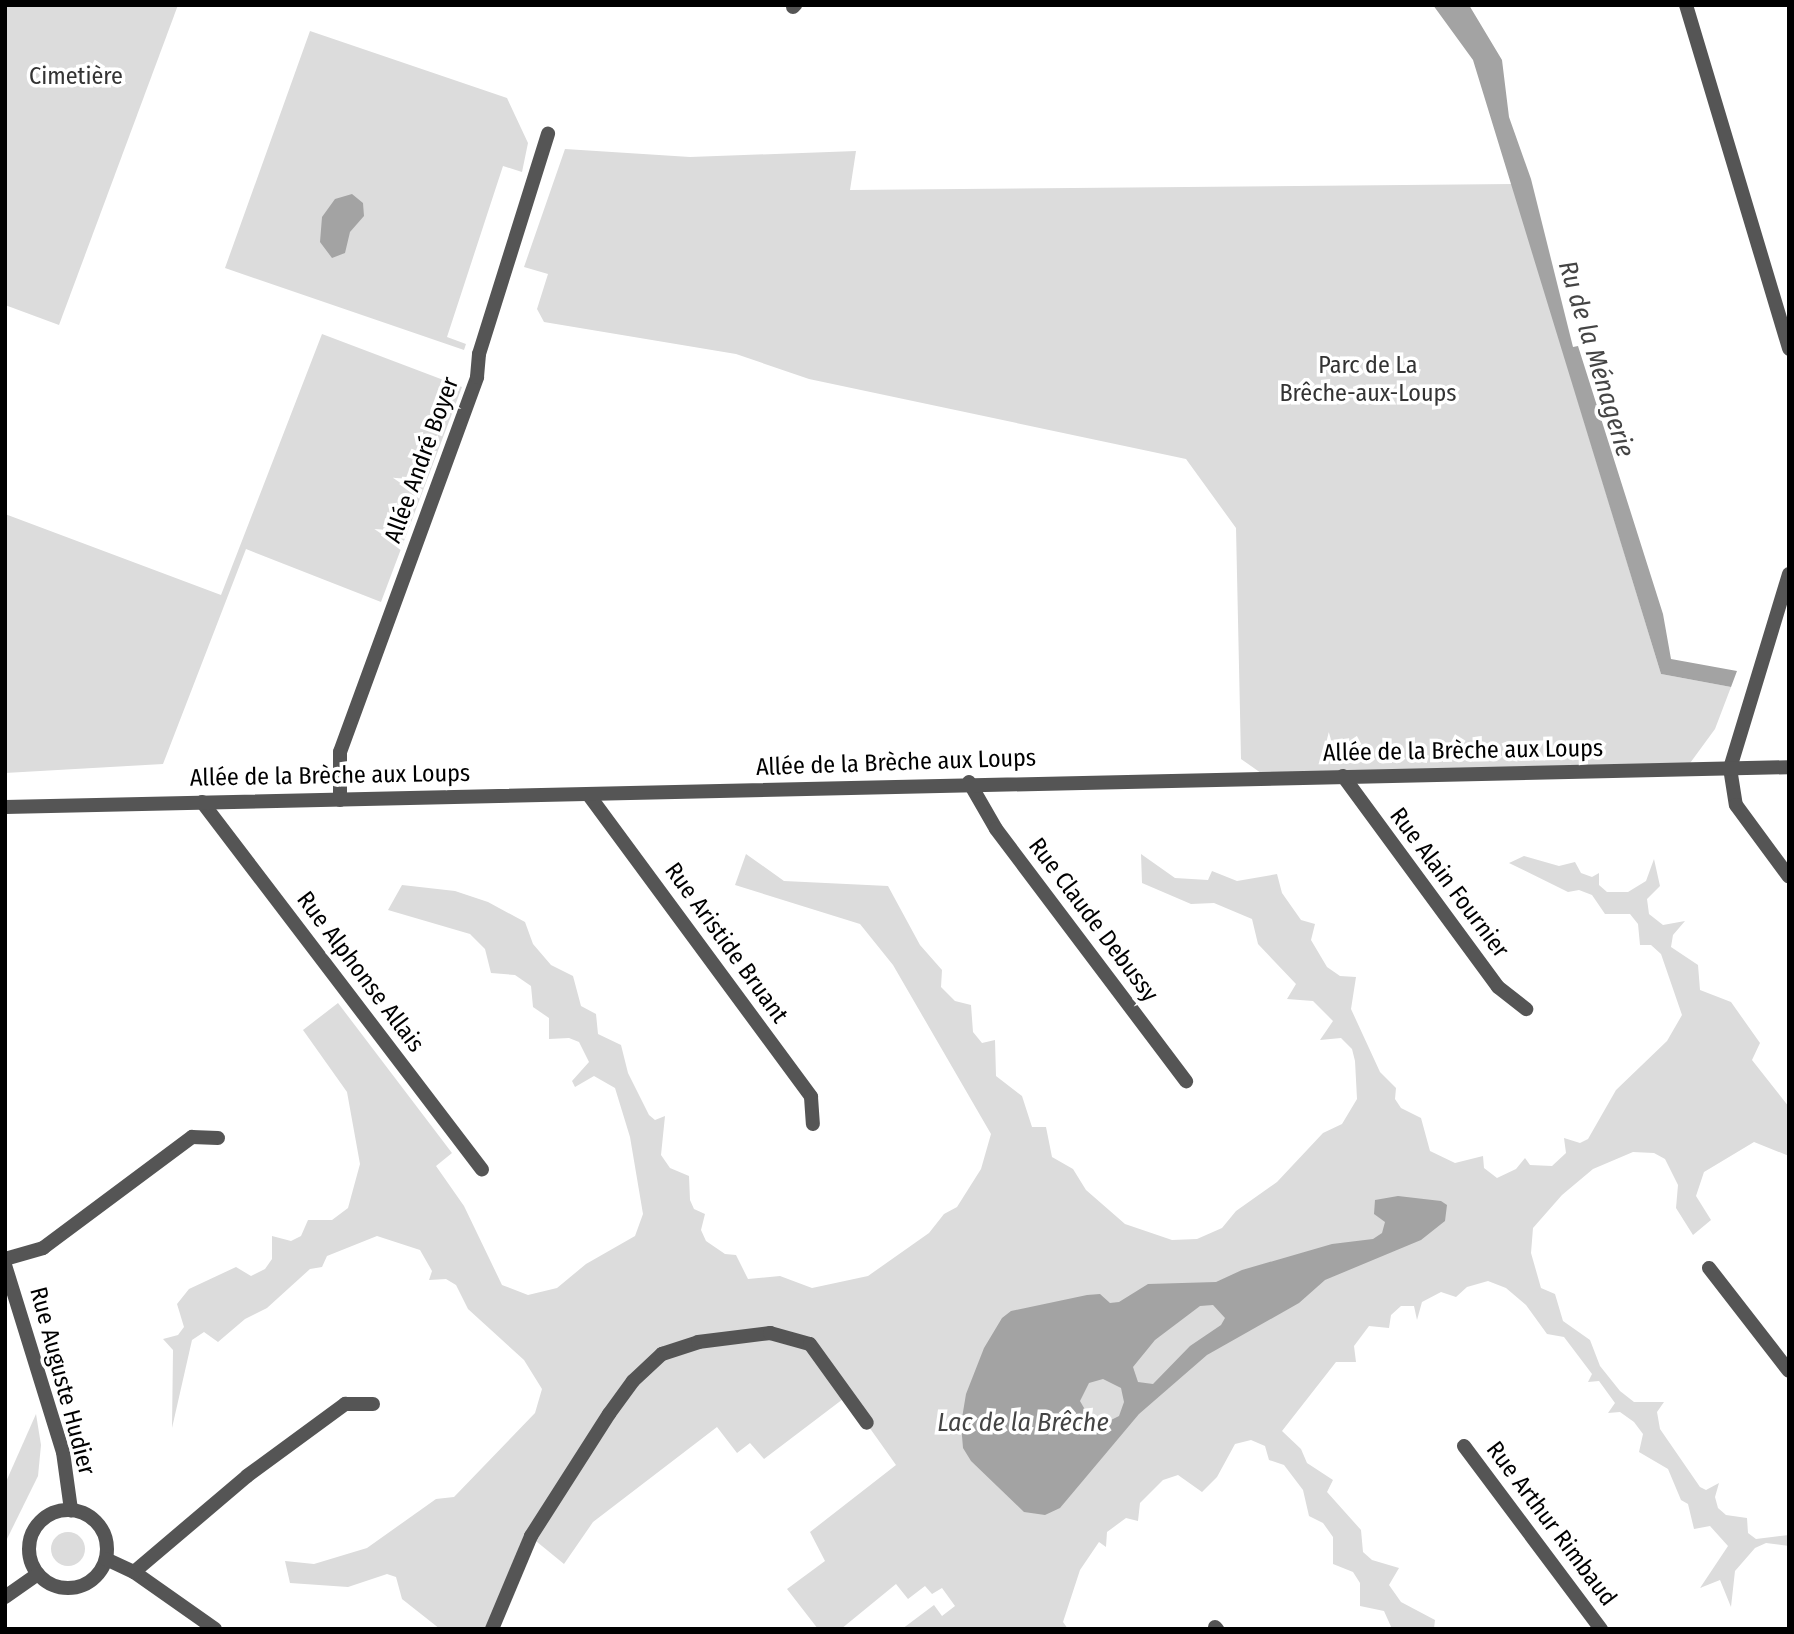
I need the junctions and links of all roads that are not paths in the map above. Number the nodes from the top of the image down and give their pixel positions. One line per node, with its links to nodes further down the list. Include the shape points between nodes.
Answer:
1 (1686, 5): 3 (street)
2 (548, 134): 10 (street, Allée André Boyer, via 479,354 477,377 340,752)
3 (1789, 349)
4 (1789, 574): 6 (street)
5 (1789, 767): 6 (street, Allée de la Brèche aux Loups)
6 (1730, 768): 7 (street, Allée de la Brèche aux Loups); 13 (street, via 1736,805)
7 (1343, 776): 8 (street, Allée de la Brèche aux Loups); 14 (street, Rue Alain Fournier, via 1498,987)
8 (969, 782): 9 (street, Allée de la Brèche aux Loups); 15 (street, Rue Claude Debussy, via 996,829)
9 (588, 794): 10 (street, Allée de la Brèche aux Loups); 16 (street, Rue Aristide Bruant, via 811,1097)
10 (340, 800): 11 (street, Allée de la Brèche aux Loups)
11 (202, 802): 12 (street, Allée de la Brèche aux Loups); 18 (street, Rue Alphonse Allais)
12 (5, 807)
13 (1789, 877)
14 (1526, 1009)
15 (1186, 1081)
16 (813, 1124)
17 (218, 1138): 19 (street, via 192,1137 43,1248)
18 (482, 1170)
19 (5, 1259)
20 (5, 1265): 26 (street, Rue Auguste Hudier, via 63,1451)
21 (1709, 1268): 22 (street)
22 (1789, 1371)
23 (373, 1404): 28 (street, via 345,1405 247,1476)
24 (867, 1423): 32 (street, via 810,1344 770,1332 698,1342 662,1354 633,1381 609,1414 531,1536)
25 (1464, 1446): 33 (street, Rue Arthur Rimbaud)
26 (71, 1510): 27 (street, via 83,1512 100,1527 106,1537); 29 (street, via 58,1511 37,1525 29,1550)
27 (106, 1559): 28 (street); 29 (street, via 95,1577 79,1586 61,1587)
28 (134, 1572): 31 (street)
29 (38, 1574): 30 (street)
30 (5, 1597)
31 (215, 1629)
32 (492, 1629)
33 (1601, 1629)

